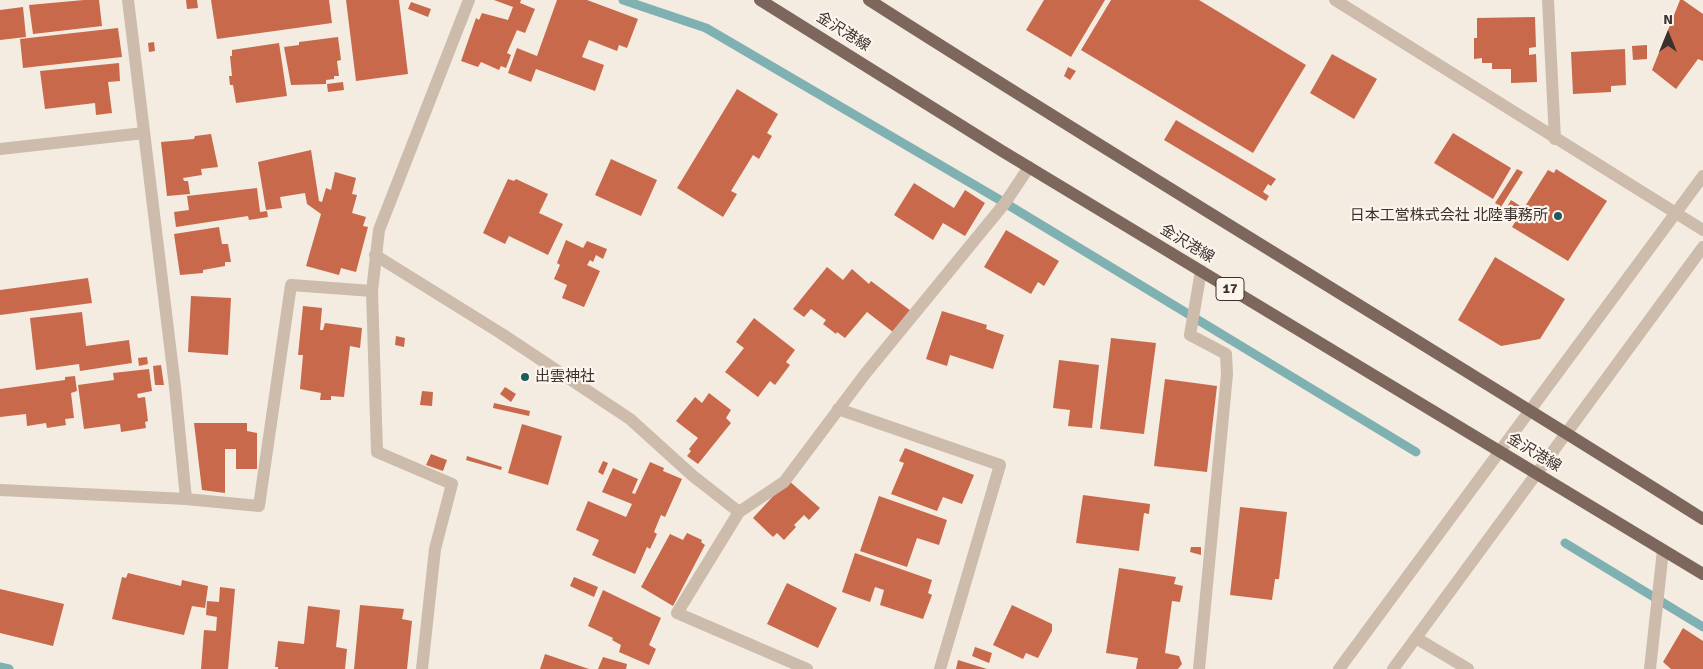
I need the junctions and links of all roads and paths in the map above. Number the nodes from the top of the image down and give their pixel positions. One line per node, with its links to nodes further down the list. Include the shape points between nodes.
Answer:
1 (128, 0): 7 (street)
2 (469, 0): 15 (street, via 379,230)
3 (760, 0): 10 (main road, 金沢港線 / 17)
4 (869, 0): 19 (main road)
5 (1335, 0): 8 (street)
6 (1548, 0): 8 (street)
7 (144, 133): 9 (street); 24 (street)
8 (1554, 139): 12 (street)
9 (0, 149)
10 (1029, 167): 16 (main road, 金沢港線 / 17); 18 (street, via 1000,209)
11 (1703, 176): 12 (street)
12 (1676, 213): 13 (street); 19 (street)
13 (1703, 230)
14 (1703, 247): 20 (street)
15 (375, 255): 17 (street); 25 (street, via 630,419)
16 (1201, 271): 21 (main road, 金沢港線 / 17); 33 (street, via 1190,335 1226,354 1227,374)
17 (372, 291): 24 (street, via 291,285 259,506); 30 (street, via 377,452 452,484 435,549)
18 (838, 409): 25 (street, via 784,482); 32 (street, via 1000,465)
19 (1530, 410): 20 (main road); 21 (street)
20 (1566, 433): 22 (street); 26 (main road)
21 (1500, 451): 22 (main road, 金沢港線 / 17); 34 (street)
22 (1537, 474): 27 (main road, 金沢港線 / 17); 29 (street)
23 (0, 490): 24 (street)
24 (186, 499)
25 (739, 512): 31 (street, via 677,613)
26 (1703, 518)
27 (1663, 550): 28 (main road, 金沢港線 / 17); 37 (street)
28 (1703, 574)
29 (1416, 638): 35 (street); 36 (street)
30 (422, 669)
31 (807, 669)
32 (940, 669)
33 (1199, 669)
34 (1340, 669)
35 (1393, 669)
36 (1468, 669)
37 (1650, 669)

